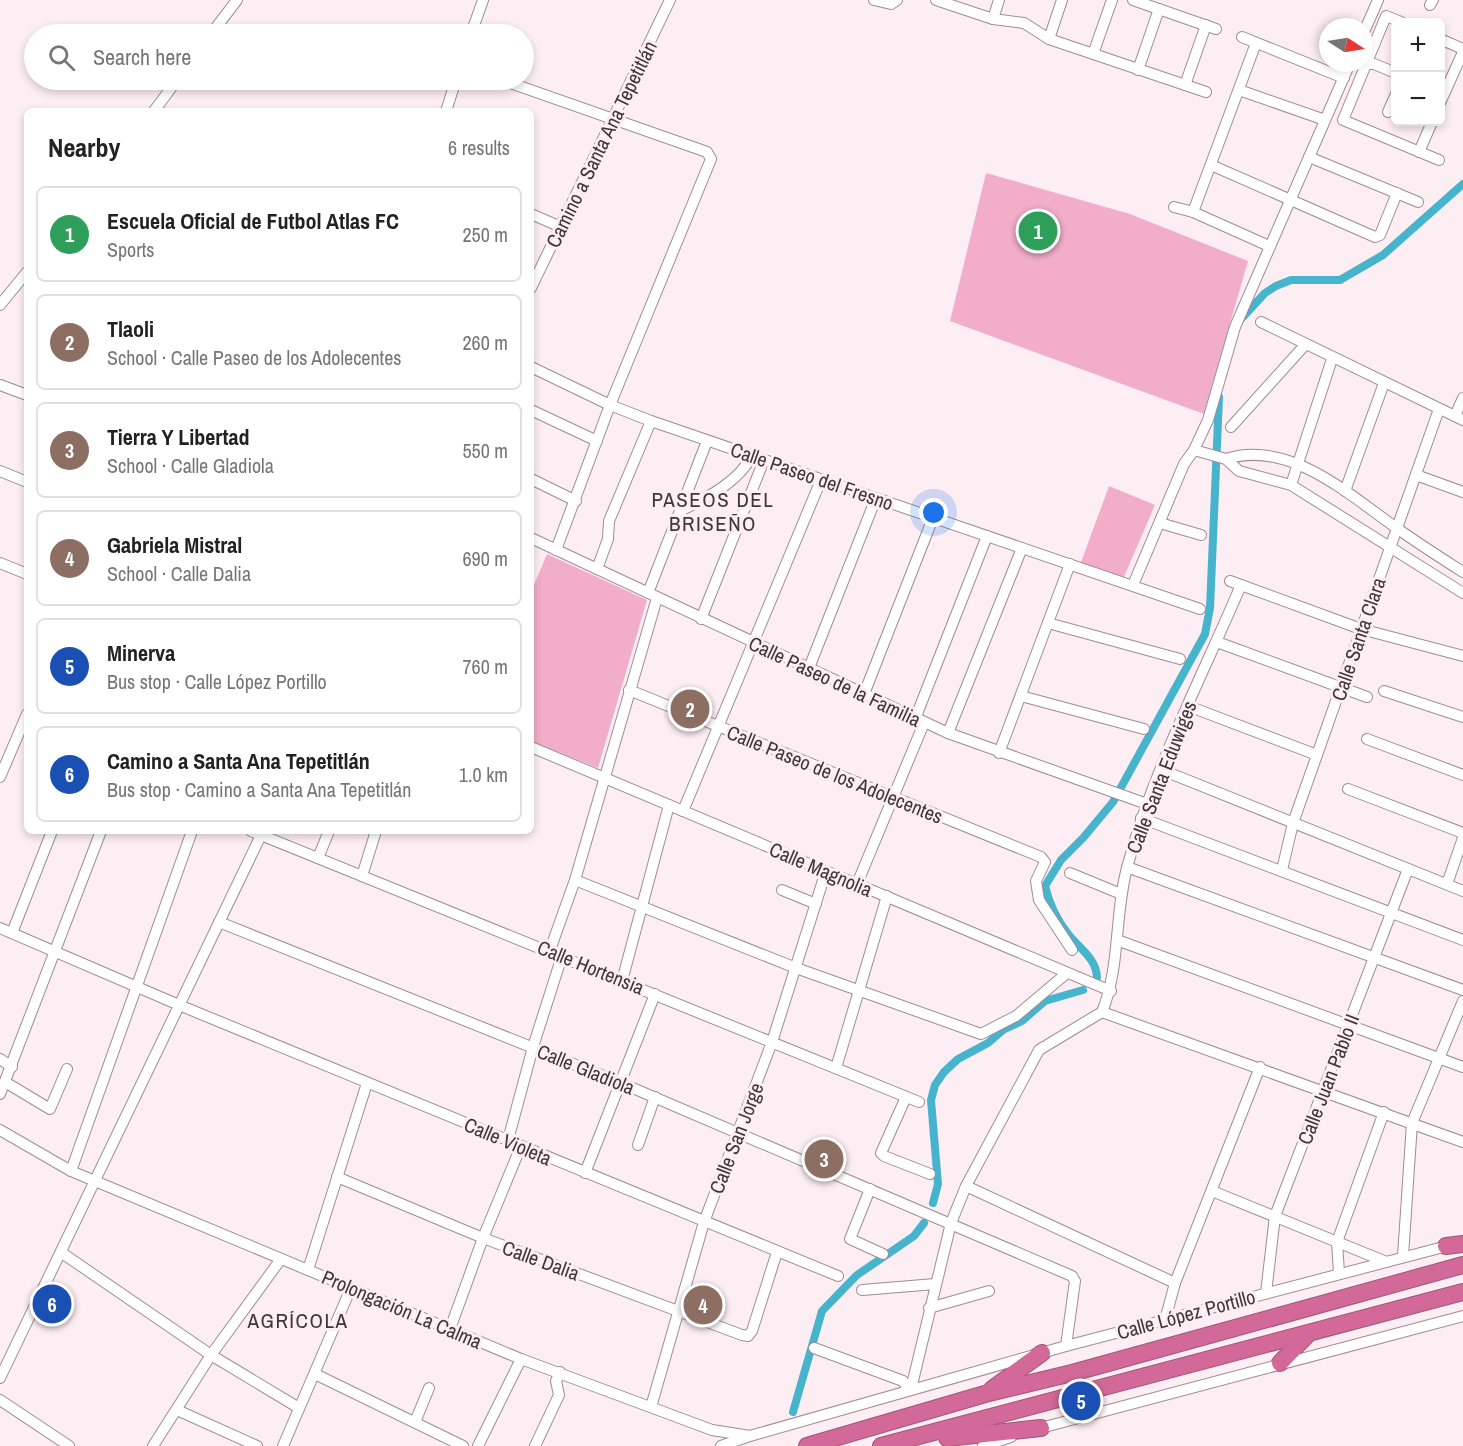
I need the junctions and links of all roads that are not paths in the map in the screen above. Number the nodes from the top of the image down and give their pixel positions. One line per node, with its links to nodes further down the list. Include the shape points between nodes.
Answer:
1 (237, 0): 17 (street)
2 (483, 0): 18 (street)
3 (670, 0): 43 (street, Camino a Santa Ana Tepetitlán)
4 (874, 0): 5 (street, via 891,4)
5 (897, 0)
6 (936, 0): 12 (street)
7 (999, 0): 16 (street)
8 (1062, 0): 20 (street)
9 (1112, 0): 25 (street)
10 (1133, 0): 13 (street)
11 (1378, 0): 14 (street)
12 (948, 2): 16 (street)
13 (1159, 9): 27 (street); 32 (street, via 1211,27)
14 (1370, 18)
15 (1391, 18): 23 (street, via 1386,16)
16 (993, 19): 20 (street, via 1024,23)
17 (219, 24)
18 (475, 24)
19 (1242, 37): 22 (street)
20 (1049, 39): 25 (street)
21 (1445, 41): 24 (street)
22 (1256, 43): 31 (street); 37 (street)
23 (1373, 45)
24 (1463, 50): 33 (street)
25 (1093, 54): 27 (street)
26 (1373, 64): 30 (street)
27 (1138, 69): 32 (street)
28 (1343, 72): 31 (street)
29 (1362, 72): 46 (street, via 1343,120)
30 (1393, 72)
31 (1340, 76): 44 (street)
32 (1185, 86): 38 (street)
33 (1445, 89)
34 (170, 90): 40 (street)
35 (453, 90): 41 (street)
36 (531, 90): 43 (street)
37 (1239, 90): 44 (street); 49 (street)
38 (1206, 92)
39 (1391, 104): 42 (street)
40 (156, 108)
41 (447, 108)
42 (1388, 112)
43 (612, 118): 56 (street, Camino a Santa Ana Tepetitlán); 69 (street, via 707,152 711,159)
44 (1321, 118): 47 (street)
45 (1430, 126): 46 (street)
46 (1419, 152): 48 (street)
47 (1309, 157): 50 (street); 51 (street)
48 (1439, 160)
49 (1210, 165): 51 (street); 54 (street)
50 (1397, 193): 51 (street, via 1377,237); 52 (street)
51 (1290, 200): 57 (street)
52 (1418, 202)
53 (1174, 207): 54 (street)
54 (1193, 212): 57 (street)
55 (534, 215): 56 (street)
56 (561, 227): 59 (street, Camino a Santa Ana Tepetitlán)
57 (1269, 246): 77 (street, via 1235,327 1208,420)
58 (24, 276): 60 (street)
59 (534, 279)
60 (0, 305)
61 (1261, 322): 62 (street)
62 (1305, 345): 63 (street); 74 (street)
63 (1332, 359): 65 (street); 82 (street)
64 (534, 367): 69 (street, Calle Paseo del Fresno)
65 (1384, 383): 70 (street); 90 (street)
66 (0, 385): 67 (street)
67 (24, 394)
68 (1463, 398): 72 (street)
69 (610, 405): 73 (street, Calle Paseo del Fresno); 75 (street)
70 (1439, 409): 72 (street); 85 (street, Calle Santa Clara)
71 (534, 411): 75 (street)
72 (1459, 418)
73 (651, 421): 76 (street, Calle Paseo del Fresno); 106 (street, via 609,521 608,540)
74 (1231, 427)
75 (597, 441): 93 (street)
76 (707, 441): 79 (street, Calle Paseo del Fresno); 94 (street)
77 (1194, 450): 80 (street); 96 (street, via 1184,464)
78 (1242, 454): 80 (street); 82 (street); 84 (street)
79 (752, 455): 81 (street, Calle Paseo del Fresno); 94 (street, via 747,466 708,497)
80 (1222, 458): 84 (street)
81 (764, 460): 87 (street, Calle Paseo del Fresno); 115 (street)
82 (1297, 464): 89 (street); 90 (street)
83 (0, 471): 88 (street)
84 (1239, 471): 89 (street)
85 (1416, 475): 91 (street); 97 (street, Calle Santa Clara)
86 (534, 480): 93 (street)
87 (821, 480): 92 (street, Calle Paseo del Fresno); 119 (street)
88 (24, 482)
89 (1291, 485): 101 (street)
90 (1345, 491): 97 (street)
91 (1463, 492)
92 (876, 498): 95 (street, Calle Paseo del Fresno); 122 (street)
93 (576, 501): 103 (street)
94 (682, 510): 113 (street)
95 (933, 518): 99 (street, Calle Paseo del Fresno); 126 (street)
96 (1160, 523): 98 (street); 110 (street)
97 (1397, 528): 101 (street, Calle Santa Clara); 107 (street)
98 (1201, 535)
99 (987, 536): 102 (street, Calle Paseo del Fresno); 131 (street)
100 (534, 539): 103 (street, Calle Paseo de la Familia)
101 (1391, 546): 112 (street); 117 (street, Calle Santa Clara)
102 (1022, 548): 105 (street, Calle Paseo del Fresno); 134 (street)
103 (556, 550): 106 (street, Calle Paseo de la Familia)
104 (0, 563): 108 (street)
105 (1070, 564): 110 (street, Calle Paseo del Fresno); 116 (street)
106 (597, 569): 113 (street, Calle Paseo de la Familia)
107 (1463, 572)
108 (24, 573)
109 (1230, 581): 111 (street)
110 (1132, 585): 114 (street, Calle Paseo del Fresno)
111 (1241, 585): 117 (street); 118 (street, Calle Santa Eduwiges)
112 (1463, 593)
113 (653, 595): 115 (street, Calle Paseo de la Familia); 124 (street)
114 (1200, 609)
115 (701, 618): 119 (street, Calle Paseo de la Familia)
116 (1048, 623): 121 (street); 127 (street)
117 (1361, 629): 120 (street); 123 (street, Calle Santa Clara)
118 (1217, 642): 123 (street); 129 (street, Calle Santa Eduwiges)
119 (755, 643): 122 (street, Calle Paseo de la Familia); 132 (street)
120 (1463, 656)
121 (1180, 659)
122 (808, 668): 126 (street, Calle Paseo de la Familia)
123 (1341, 687): 128 (street); 139 (street, Calle Santa Clara)
124 (628, 690): 132 (street, Calle Paseo de los Adolecentes); 143 (street)
125 (1384, 691): 130 (street)
126 (864, 694): 131 (street, Calle Paseo de la Familia)
127 (1021, 696): 133 (street); 138 (street)
128 (1367, 698)
129 (1188, 706): 139 (street); 140 (street, Calle Santa Eduwiges)
130 (1463, 717)
131 (920, 721): 134 (street, Calle Paseo de la Familia); 145 (street)
132 (718, 726): 145 (street, Calle Paseo de los Adolecentes); 148 (street)
133 (1144, 729)
134 (948, 733): 138 (street, Calle Paseo de la Familia)
135 (22, 739): 142 (street)
136 (1367, 739): 141 (street)
137 (534, 748): 143 (street, Calle Magnolia)
138 (999, 753): 146 (street, Calle Paseo de la Familia)
139 (1317, 756): 150 (street, Calle Santa Clara)
140 (1162, 770): 146 (street, Calle Santa Eduwiges); 150 (street)
141 (1463, 775)
142 (0, 777)
143 (604, 777): 147 (street, Calle Magnolia); 167 (street)
144 (1348, 789): 158 (street)
145 (893, 798): 168 (street); 183 (street, Calle Paseo de los Adolecentes, via 1041,857 1045,862 1036,887 1039,900)
146 (1147, 804): 149 (street, Calle Santa Eduwiges)
147 (669, 805): 148 (street, Calle Magnolia); 175 (street)
148 (683, 811): 164 (street, Calle Magnolia)
149 (1141, 818): 161 (street, Calle Santa Eduwiges); 163 (street)
150 (1293, 823): 162 (street); 163 (street, Calle Santa Clara)
151 (51, 834): 179 (street)
152 (100, 834): 184 (street)
153 (191, 834): 190 (street)
154 (258, 834): 177 (street)
155 (264, 834): 160 (street, Calle Hortensia)
156 (328, 834): 160 (street)
157 (375, 834): 166 (street)
158 (1463, 834)
159 (1463, 838): 169 (street)
160 (318, 858): 166 (street, Calle Hortensia)
161 (1127, 867): 172 (street, Calle Santa Eduwiges); 186 (street)
162 (1408, 869): 169 (street); 176 (street, Calle Juan Pablo II)
163 (1282, 870): 176 (street)
164 (826, 871): 168 (street, Calle Magnolia); 174 (street, Calle San Jorge)
165 (1070, 873): 172 (street)
166 (363, 876): 182 (street, Calle Hortensia)
167 (575, 880): 175 (street); 182 (street)
168 (857, 884): 173 (street, Calle Magnolia)
169 (1446, 884): 171 (street)
170 (782, 890): 174 (street)
171 (1463, 891)
172 (1121, 894): 180 (street, Calle Santa Eduwiges)
173 (886, 897): 188 (street, Calle Magnolia); 192 (street)
174 (816, 904): 187 (street, Calle San Jorge)
175 (641, 907): 187 (street); 189 (street)
176 (1391, 912): 181 (street); 186 (street, Calle Juan Pablo II)
177 (219, 922): 196 (street); 200 (street, Calle Gladiola)
178 (0, 928): 179 (street, Calle Violeta)
179 (12, 933): 184 (street, Calle Violeta)
180 (1117, 940): 193 (street, Calle Santa Eduwiges); 198 (street)
181 (1463, 940)
182 (550, 950): 185 (street, Calle Hortensia)
183 (1072, 950)
184 (55, 952): 190 (street, Calle Violeta); 203 (street)
185 (562, 956): 189 (street, Calle Hortensia); 200 (street)
186 (1374, 958): 191 (street); 198 (street, Calle Juan Pablo II)
187 (796, 968): 192 (street); 199 (street, Calle San Jorge)
188 (1067, 973): 192 (street, via 1016,1016 981,1034); 193 (street, Calle Magnolia)
189 (622, 981): 194 (street, Calle Hortensia)
190 (136, 987): 196 (street, Calle Violeta); 224 (street)
191 (1463, 990)
192 (857, 991): 206 (street)
193 (1111, 991): 197 (street, Calle Santa Eduwiges)
194 (655, 994): 199 (street, Calle Hortensia); 210 (street)
195 (1463, 1001): 201 (street)
196 (179, 1005): 209 (street, Calle Violeta); 228 (street)
197 (1102, 1012): 204 (street); 229 (street, via 1039,1050)
198 (1348, 1025): 201 (street); 211 (street, Calle Juan Pablo II)
199 (772, 1042): 206 (street, Calle Hortensia); 219 (street, Calle San Jorge)
200 (533, 1047): 210 (street, Calle Gladiola); 220 (street)
201 (1440, 1058): 205 (street); 217 (street)
202 (0, 1059): 203 (street)
203 (12, 1067): 208 (street)
204 (1260, 1067): 211 (street); 231 (street)
205 (1463, 1067)
206 (836, 1068): 214 (street, Calle Hortensia)
207 (67, 1069): 208 (street, via 50,1109)
208 (5, 1082): 212 (street)
209 (367, 1083): 220 (street, Calle Violeta); 227 (street)
210 (621, 1083): 213 (street, Calle Gladiola); 225 (street)
211 (1323, 1090): 216 (street); 232 (street, Calle Juan Pablo II)
212 (0, 1094)
213 (655, 1097): 219 (street, Calle Gladiola); 222 (street)
214 (906, 1097): 215 (street, Calle Hortensia); 226 (street, via 881,1153)
215 (919, 1102)
216 (1384, 1112): 217 (street); 236 (street)
217 (1412, 1123): 221 (street); 241 (street)
218 (0, 1130): 224 (street, Prolongación La Calma)
219 (738, 1133): 230 (street, Calle Gladiola); 233 (street, Calle San Jorge)
220 (508, 1140): 223 (street, Calle Violeta)
221 (1463, 1142)
222 (638, 1145)
223 (521, 1146): 225 (street, Calle Violeta); 235 (street)
224 (71, 1172): 228 (street, Prolongación La Calma)
225 (585, 1173): 233 (street, Calle Violeta)
226 (930, 1174)
227 (337, 1177): 235 (street, Calle Dalia); 245 (street)
228 (94, 1182): 239 (street); 242 (street, Prolongación La Calma)
229 (966, 1186): 234 (street); 248 (street)
230 (870, 1189): 234 (street, Calle Gladiola); 240 (street, via 850,1240)
231 (1212, 1191): 232 (street); 248 (street)
232 (1275, 1216): 236 (street); 254 (street, Calle Juan Pablo II)
233 (704, 1222): 238 (street, Calle Violeta); 256 (street, Calle San Jorge)
234 (951, 1223): 249 (street); 261 (street, Calle Gladiola, via 1074,1278)
235 (483, 1238): 256 (street, Calle Dalia); 259 (street)
236 (1337, 1242): 243 (street); 246 (street)
237 (1457, 1244): 241 (street, Calle López Portillo)
238 (777, 1252): 247 (street, Calle Violeta); 256 (street, Calle Dalia, via 753,1331 748,1336)
239 (62, 1253): 264 (street); 269 (street)
240 (883, 1254)
241 (1403, 1256): 243 (street, Calle López Portillo)
242 (281, 1259): 245 (street, Prolongación La Calma); 264 (street)
243 (1384, 1262): 246 (street, Calle López Portillo)
244 (1463, 1265): 272 (highway)
245 (308, 1270): 250 (street, Prolongación La Calma)
246 (1339, 1273): 254 (street, Calle López Portillo)
247 (838, 1276)
248 (1175, 1283): 258 (street)
249 (935, 1284): 251 (street); 255 (street)
250 (351, 1288): 259 (street, Prolongación La Calma); 268 (street)
251 (862, 1290)
252 (989, 1291): 255 (street)
253 (1463, 1292): 260 (highway)
254 (1266, 1293): 258 (street, Calle López Portillo)
255 (929, 1308): 271 (street)
256 (678, 1311): 275 (street, Calle San Jorge)
257 (1463, 1316): 266 (street, via 1296,1362)
258 (1165, 1320): 261 (street, Calle López Portillo)
259 (450, 1329): 265 (street, Prolongación La Calma)
260 (1308, 1334): 266 (highway); 273 (highway)
261 (1066, 1346): 263 (street, Calle López Portillo)
262 (814, 1348): 271 (street, via 903,1381)
263 (1042, 1353): 271 (street, Calle López Portillo); 272 (highway)
264 (212, 1355): 276 (street); 277 (street)
265 (521, 1359): 267 (street, Prolongación La Calma); 288 (street)
266 (1280, 1363): 279 (street)
267 (560, 1372): 275 (street, Prolongación La Calma); 289 (street, via 556,1381 559,1395)
268 (315, 1374): 276 (street); 278 (street)
269 (0, 1378)
270 (429, 1388): 278 (street)
271 (910, 1390): 281 (street, Prolongación La Calma)
272 (984, 1394): 291 (highway)
273 (1064, 1398): 282 (highway, via 1047,1408); 292 (highway)
274 (0, 1400): 283 (street)
275 (651, 1407): 280 (street, Prolongación La Calma)
276 (300, 1408): 286 (street)
277 (177, 1410): 284 (street); 285 (street)
278 (415, 1422): 287 (street)
279 (1041, 1428): 282 (highway); 294 (street)
280 (712, 1431): 281 (street, Prolongación La Calma); 290 (street)
281 (750, 1436): 290 (street)
282 (943, 1438): 293 (highway)
283 (69, 1446)
284 (153, 1446)
285 (257, 1446)
286 (283, 1446)
287 (463, 1446)
288 (478, 1446)
289 (535, 1446)
290 (721, 1446)
291 (807, 1446)
292 (880, 1446)
293 (917, 1446)
294 (982, 1446)

